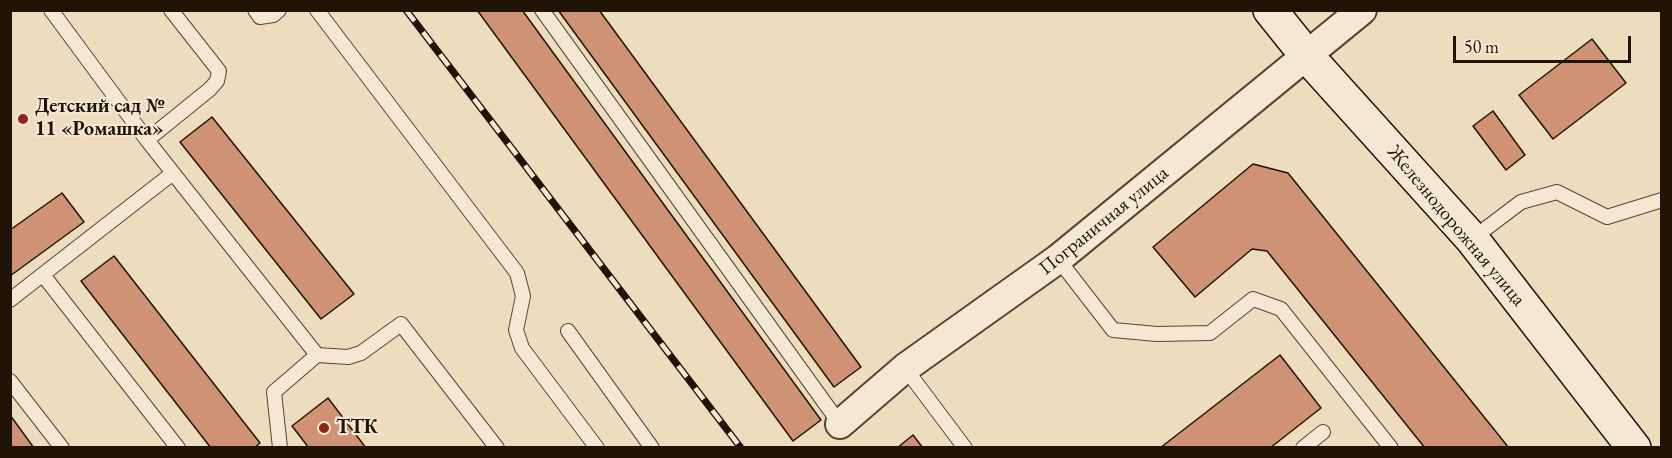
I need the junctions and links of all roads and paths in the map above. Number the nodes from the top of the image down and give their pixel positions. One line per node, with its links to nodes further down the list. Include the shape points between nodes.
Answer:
1 (51, 10): 10 (lane)
2 (171, 10): 10 (lane, via 219,71 210,89)
3 (255, 10): 4 (lane, via 261,17)
4 (279, 10)
5 (317, 10): 27 (lane, via 517,273 523,297 516,330 522,348)
6 (542, 10): 21 (lane)
7 (1270, 10): 9 (main road, Железнодорожная улица)
8 (1362, 10): 9 (street, Пограничная улица)
9 (1307, 56): 13 (main road, Железнодорожная улица); 14 (street, Пограничная улица)
10 (147, 140): 11 (lane)
11 (173, 173): 15 (lane); 18 (lane)
12 (1662, 200): 13 (lane, via 1607,217 1557,192 1521,202)
13 (1472, 239): 32 (main road, Железнодорожная улица)
14 (1058, 259): 19 (street, Пограничная улица); 31 (lane, via 1113,330 1210,333 1253,299 1281,309)
15 (43, 275): 16 (lane); 24 (lane)
16 (10, 300)
17 (568, 331): 28 (lane)
18 (317, 356): 25 (lane, via 274,392); 26 (lane, via 348,357 361,353 401,324)
19 (905, 368): 21 (street, Пограничная улица); 29 (lane)
20 (10, 381): 23 (lane)
21 (840, 424)
22 (1323, 432): 30 (lane)
23 (62, 447)
24 (178, 447)
25 (280, 447)
26 (497, 447)
27 (597, 447)
28 (652, 447)
29 (965, 447)
30 (1303, 447)
31 (1391, 447)
32 (1634, 447)

